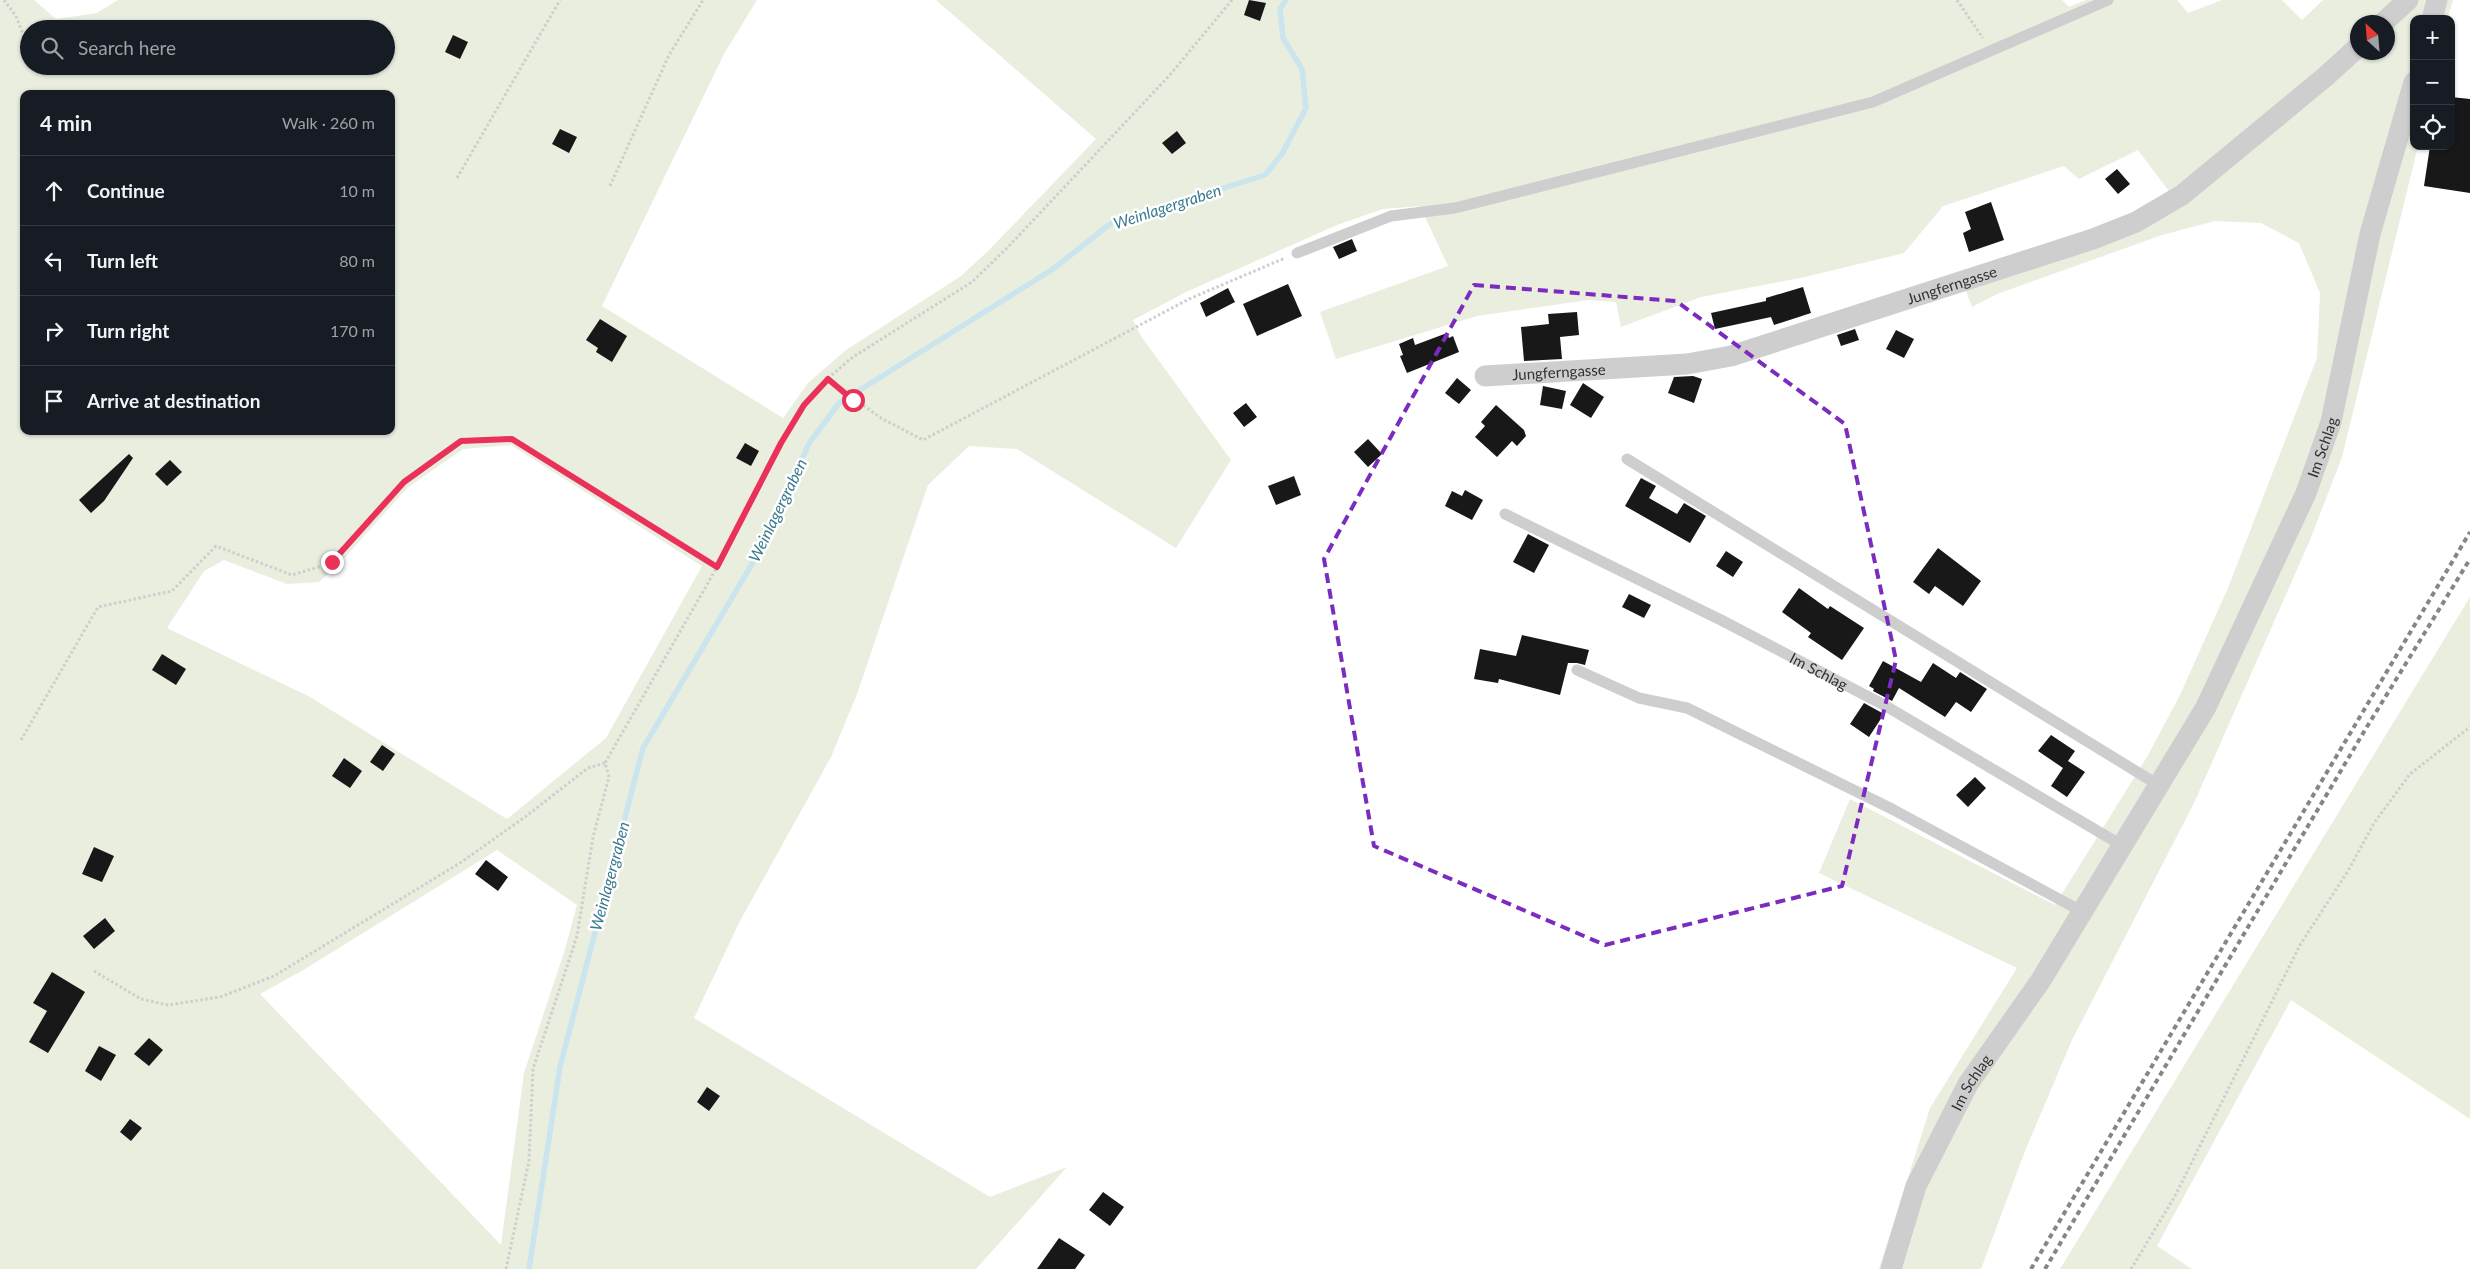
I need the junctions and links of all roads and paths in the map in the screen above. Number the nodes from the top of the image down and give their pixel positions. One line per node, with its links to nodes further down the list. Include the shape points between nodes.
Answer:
1 (4, 0): 11 (path)
2 (560, 0): 15 (path)
3 (703, 0): 16 (path, via 669,54)
4 (1232, 0): 19 (path, via 1169,76 972,282 853,357)
5 (1957, 0): 12 (path)
6 (2108, 0): 12 (lane)
7 (2408, 0): 9 (street)
8 (2437, 0): 10 (street)
9 (2392, 15)
10 (2433, 15)
11 (20, 26)
12 (1992, 51): 17 (lane, via 1873,102 1455,208 1391,216)
13 (2350, 54): 18 (street, Jungferngasse, via 2182,195 2136,222 2093,239 1731,356 1687,364)
14 (2410, 96): 27 (street, Im Schlag, via 2370,234 2331,422 2306,493 2206,707)
15 (457, 178)
16 (610, 186)
17 (1297, 253): 19 (path, via 1189,299 923,440 881,418)
18 (1485, 376)
19 (828, 379): 22 (path, via 804,405 781,443)
20 (1627, 459): 27 (lane)
21 (1505, 514): 28 (lane, Im Schlag, via 1721,620 1884,705)
22 (717, 567): 25 (path, via 512,439 461,441 404,482 332,562 292,575 216,546 172,590 98,606); 26 (path)
23 (1577, 670): 29 (lane, via 1639,698 1687,708 1892,809)
24 (2470, 727): 33 (path, via 2410,774 2374,823 2300,945 2175,1196)
25 (21, 740)
26 (605, 763): 30 (path, via 588,768 525,818 460,863 274,976 220,998 168,1005 141,998); 31 (path, via 609,777 593,837 577,936 532,1069 529,1162)
27 (2160, 786): 28 (street, Im Schlag)
28 (2123, 846): 29 (street, Im Schlag)
29 (2083, 912): 32 (street, Im Schlag, via 2041,980 1968,1084 1916,1186)
30 (94, 971)
31 (506, 1269)
32 (1891, 1269)
33 (2130, 1269)

